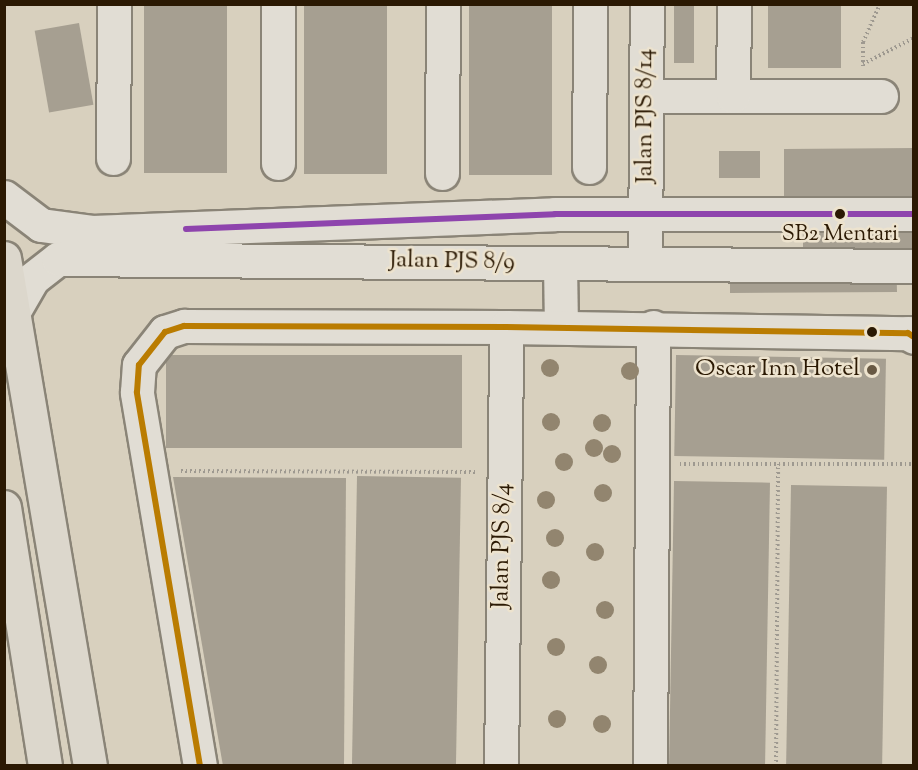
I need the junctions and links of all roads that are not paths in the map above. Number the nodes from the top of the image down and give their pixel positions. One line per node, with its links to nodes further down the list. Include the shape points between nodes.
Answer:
1 (114, 4): 10 (street)
2 (278, 4): 11 (street)
3 (443, 4): 13 (street)
4 (590, 4): 12 (street)
5 (646, 4): 7 (street, Jalan PJS 8/14)
6 (734, 4): 8 (street)
7 (646, 96): 8 (street); 15 (street, Jalan PJS 8/14)
8 (733, 96): 9 (street)
9 (872, 96)
10 (113, 158)
11 (278, 163)
12 (590, 167)
13 (442, 173)
14 (4, 197): 15 (street, Jalan PJS 8/9, via 41,225 92,232)
15 (645, 213): 16 (street, Jalan PJS 8/9); 18 (street, Jalan PJS 8/14)
16 (914, 214)
17 (4, 258): 21 (highway)
18 (645, 263): 19 (street, Jalan PJS 8/9); 20 (street, Jalan PJS 8/9)
19 (560, 264): 21 (street, Jalan PJS 8/9, via 58,259 32,279); 23 (street)
20 (914, 267)
21 (15, 309): 28 (highway)
22 (506, 327): 23 (street); 29 (street, via 184,326 165,332 151,345 139,365 137,392); 30 (street, Jalan PJS 8/4)
23 (561, 327): 24 (street)
24 (652, 327): 25 (street, via 908,333); 31 (street)
25 (914, 337)
26 (4, 507): 27 (highway)
27 (45, 765)
28 (90, 765)
29 (200, 765)
30 (501, 765)
31 (650, 765)

